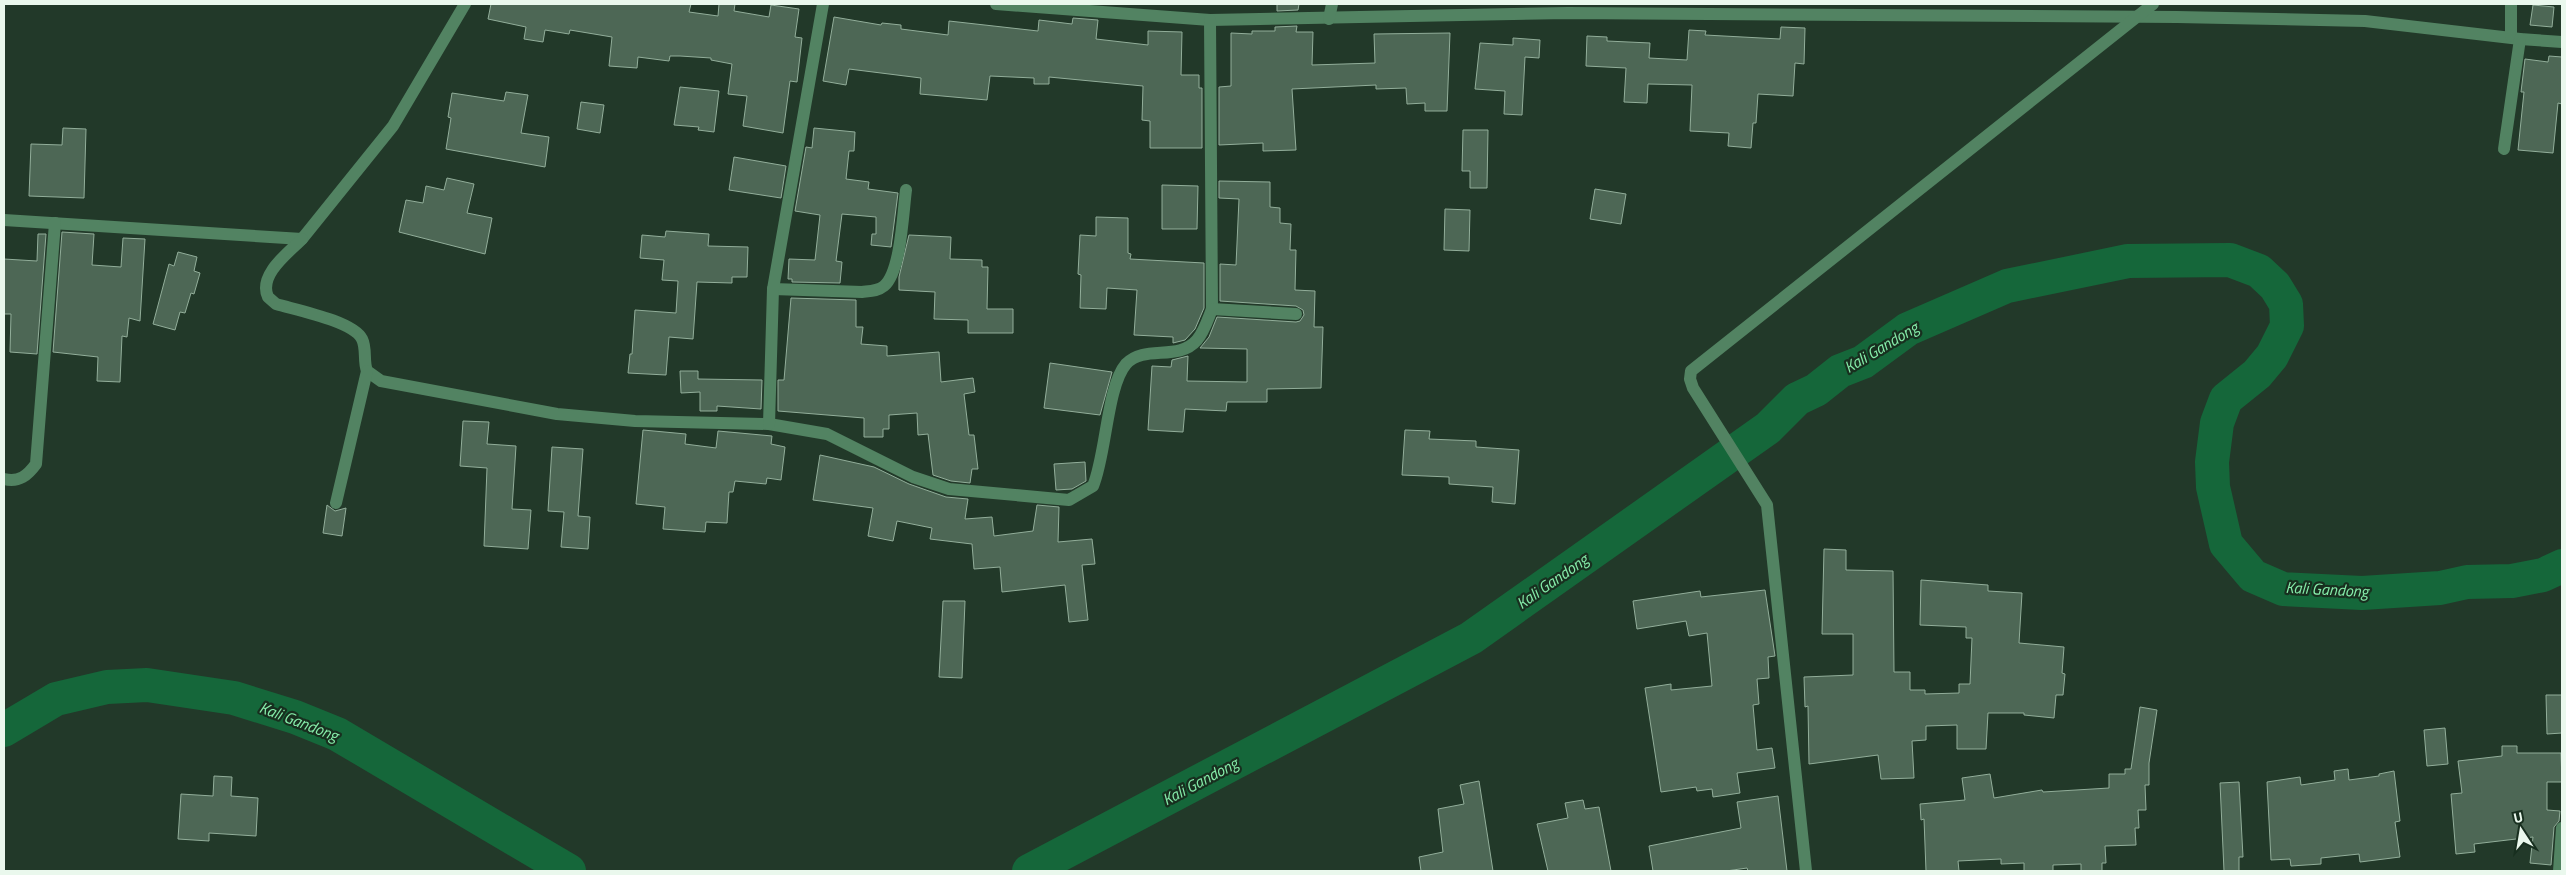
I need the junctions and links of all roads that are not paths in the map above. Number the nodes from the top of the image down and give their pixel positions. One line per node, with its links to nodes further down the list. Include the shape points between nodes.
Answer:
1 (465, 4): 19 (street, via 393,126)
2 (823, 4): 20 (street)
3 (996, 4): 12 (street)
4 (1332, 4): 11 (street)
5 (1784, 4): 9 (street)
6 (2153, 4): 10 (street)
7 (2511, 4): 13 (street)
8 (2177, 10): 10 (street); 13 (street, via 2365,21)
9 (1774, 15): 10 (street); 11 (street, via 1568,14)
10 (2138, 17): 28 (street, via 1694,368 1690,375 1690,382 1700,400 1767,505)
11 (1329, 19): 12 (street)
12 (1210, 20): 21 (street)
13 (2516, 38): 14 (street); 15 (street)
14 (2562, 42)
15 (2504, 149)
16 (906, 190): 20 (street, via 896,265 885,285 876,291 862,292)
17 (4, 220): 18 (street)
18 (55, 223): 19 (street); 25 (street, via 36,464 20,479)
19 (302, 239): 23 (street, via 274,267 267,281 268,297 276,304 345,325 357,332 365,347)
20 (773, 289): 24 (street)
21 (1212, 309): 22 (street); 24 (street, via 1198,339 1190,347 1180,352 1138,356 1124,367 1115,391 1097,478 1093,486 1069,500 949,489 913,477 827,434)
22 (1296, 314)
23 (367, 370): 24 (street, via 381,381 557,414 635,421); 26 (street)
24 (769, 424)
25 (4, 479)
26 (336, 504)
27 (2562, 828): 29 (street)
28 (1806, 871)
29 (2560, 871)

